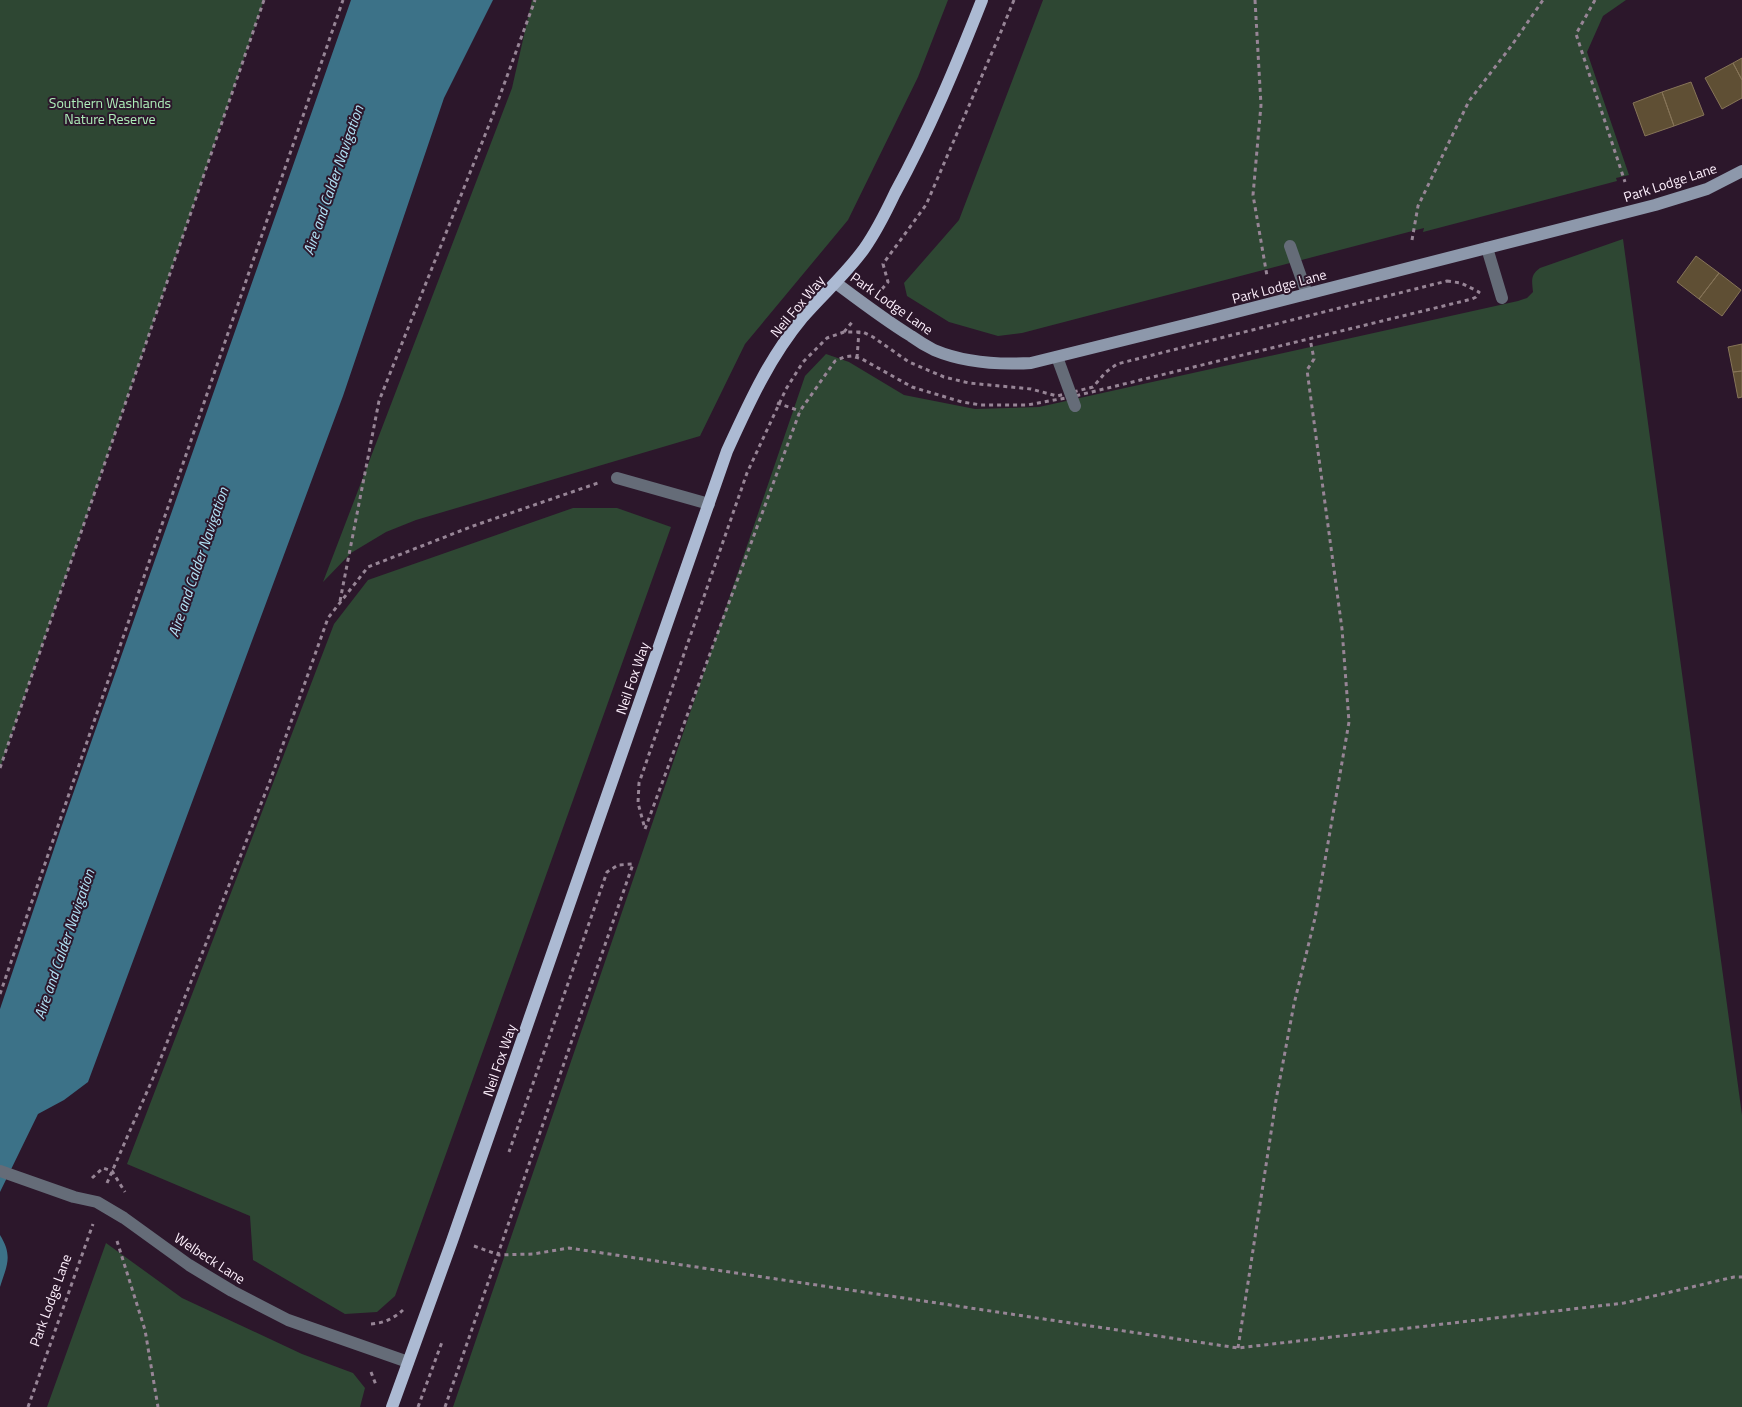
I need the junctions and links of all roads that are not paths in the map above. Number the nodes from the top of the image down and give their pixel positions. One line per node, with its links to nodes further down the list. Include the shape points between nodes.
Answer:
1 (982, 0): 5 (main road, Neil Fox Way, via 912,164 864,249)
2 (1742, 171): 4 (street, Park Lodge Lane, via 1706,189 1655,205)
3 (1290, 246): 6 (street)
4 (1487, 248): 6 (street, Park Lodge Lane); 7 (street)
5 (836, 283): 8 (street, Park Lodge Lane, via 898,328 931,349 948,355 982,363 1008,364); 11 (main road, Neil Fox Way, via 803,317 758,383 727,452)
6 (1307, 294): 8 (street, Park Lodge Lane)
7 (1502, 298)
8 (1057, 357): 9 (street)
9 (1073, 402)
10 (617, 478): 11 (street)
11 (709, 504): 13 (main road, Neil Fox Way)
12 (0, 1171): 13 (street, Welbeck Lane, via 98,1202 189,1265 251,1302 288,1320)
13 (408, 1362): 14 (main road, Neil Fox Way)
14 (392, 1407)

